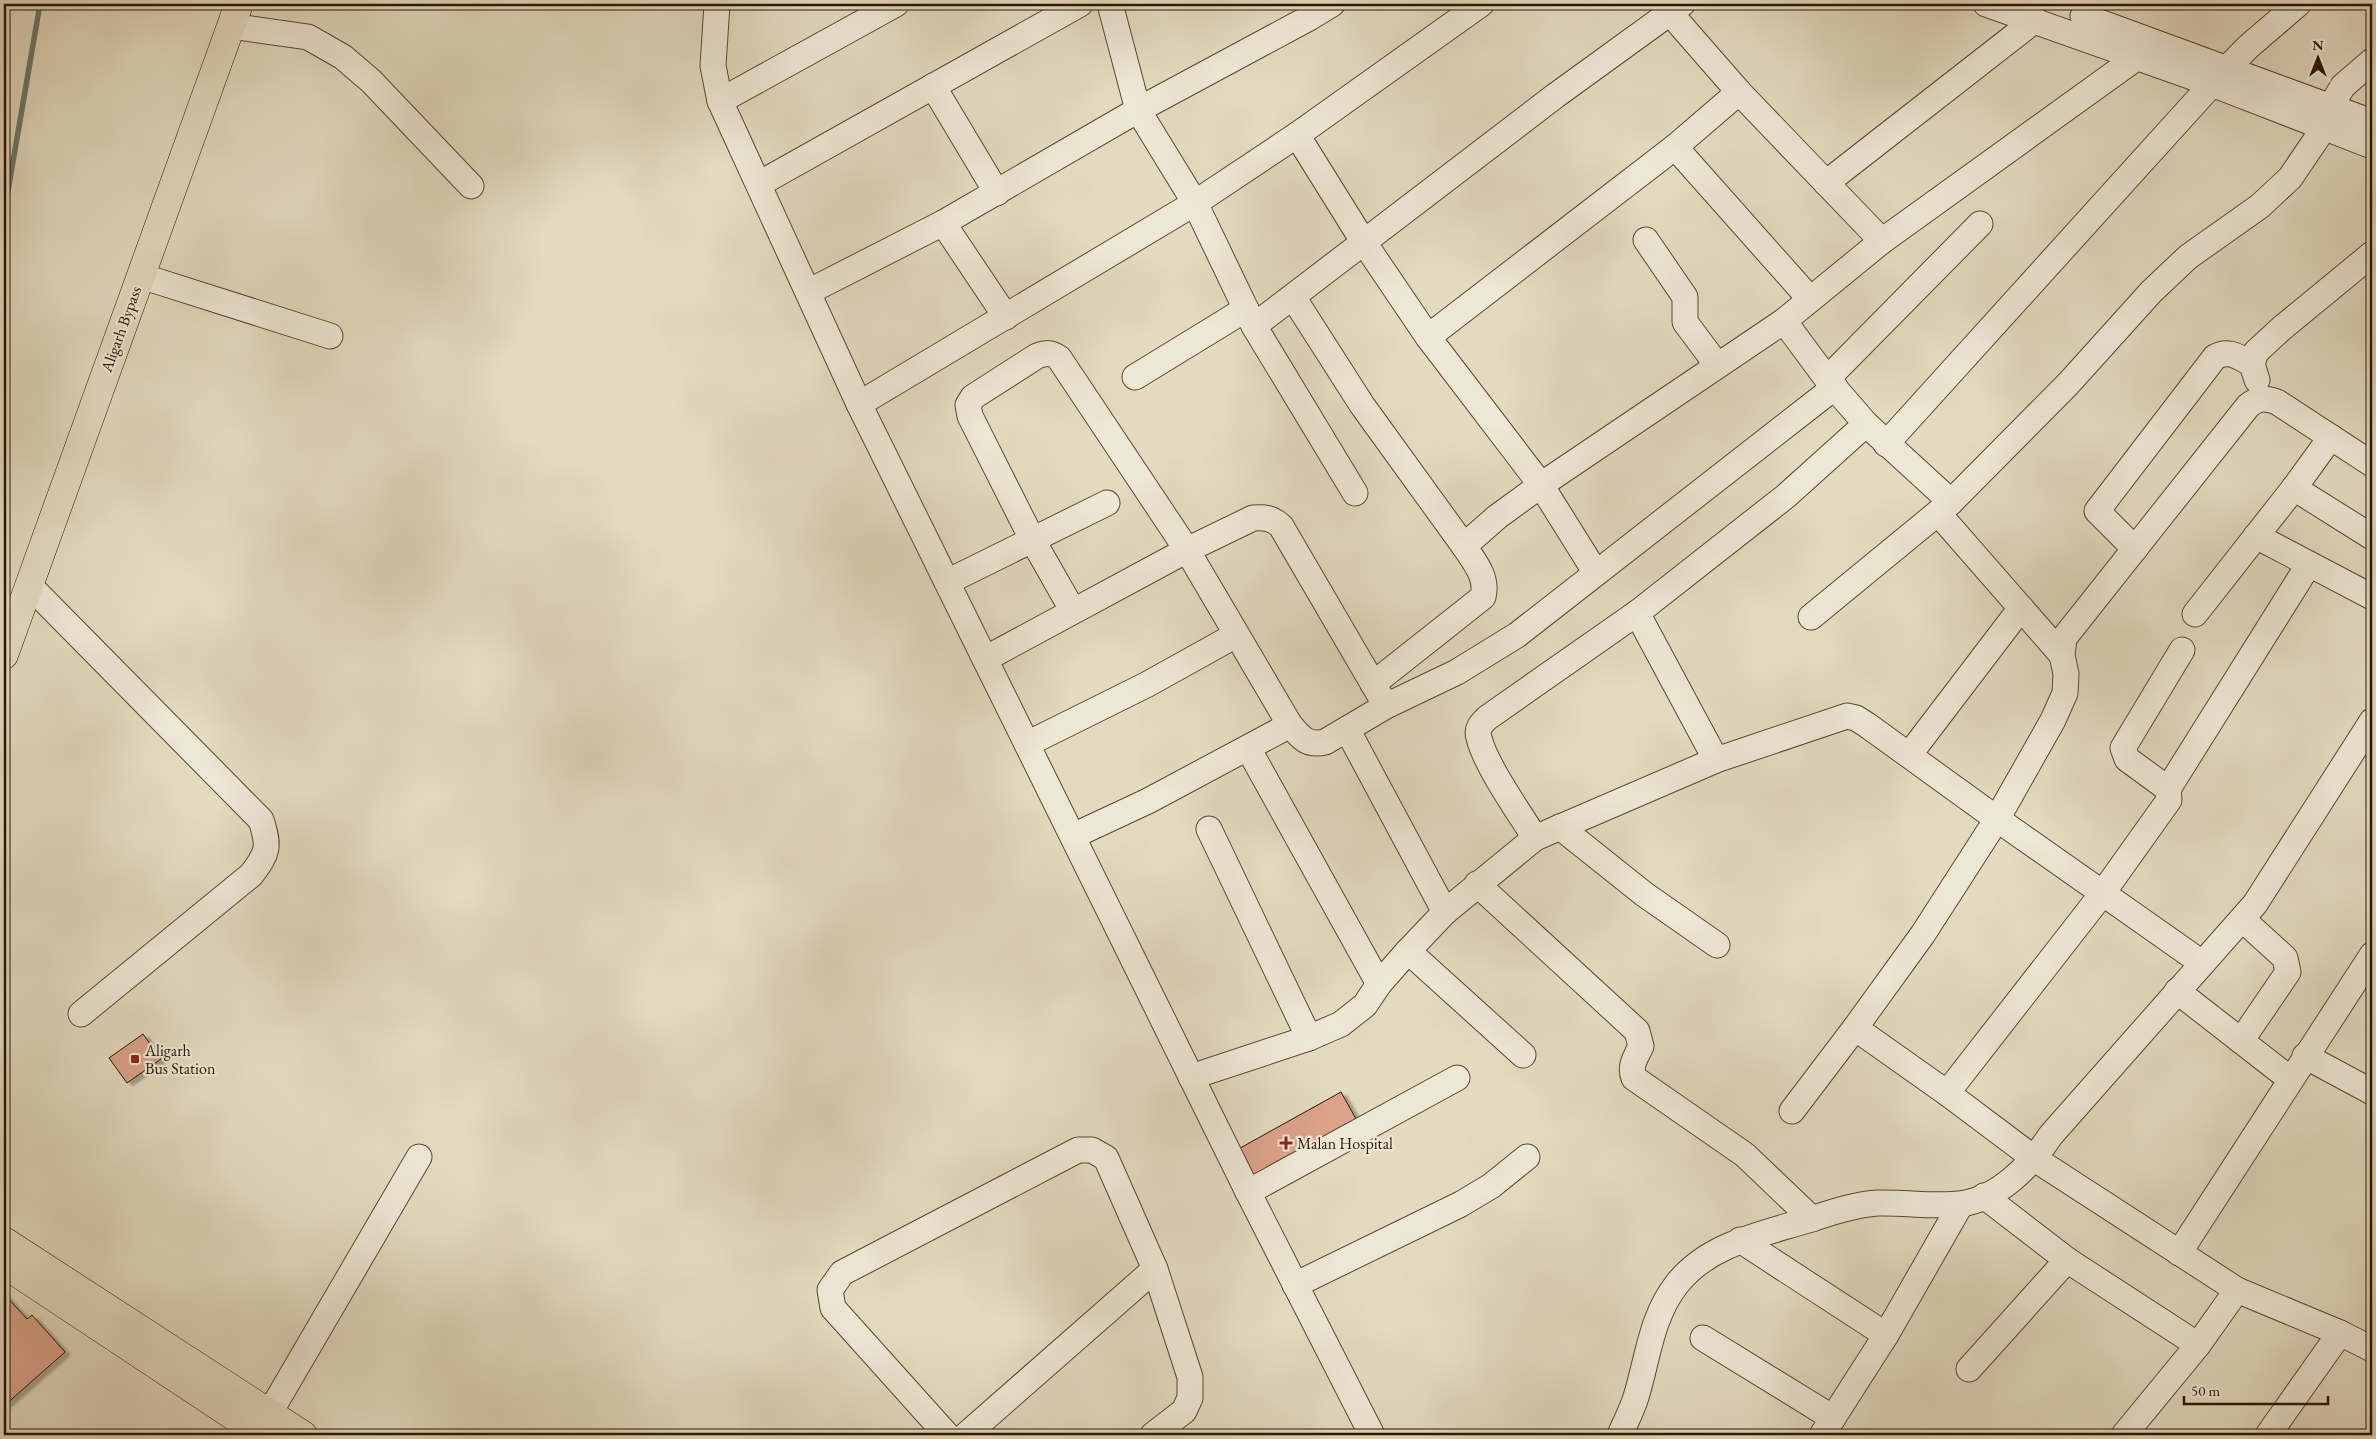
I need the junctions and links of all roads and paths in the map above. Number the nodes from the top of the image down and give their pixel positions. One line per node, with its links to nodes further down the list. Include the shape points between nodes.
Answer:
1 (717, 4): 18 (street, via 713,66)
2 (896, 4): 18 (street)
3 (1080, 4): 16 (street)
4 (1110, 4): 19 (street)
5 (1332, 4): 19 (street)
6 (1481, 4): 22 (street)
7 (1986, 4): 12 (street)
8 (2298, 4): 15 (street)
9 (1676, 8): 17 (street); 34 (street)
10 (235, 15): 27 (street, via 308,37 343,57 371,81); 36 (main road, Aligarh Bypass)
11 (2082, 18): 12 (street); 13 (street); 15 (street)
12 (2035, 20): 26 (street)
13 (2136, 58): 15 (street); 33 (street)
14 (2372, 61): 20 (street, via 2343,86)
15 (2220, 76): 20 (street); 53 (street)
16 (933, 86): 25 (street); 28 (street)
17 (1739, 92): 24 (street); 26 (street)
18 (720, 101): 25 (street)
19 (1138, 110): 28 (street); 29 (street)
20 (2328, 117): 21 (street); 23 (street); 59 (street, via 2290,178 2260,206 2188,257 2157,286 2068,384)
21 (2372, 122)
22 (1297, 135): 29 (street); 34 (street)
23 (2372, 146)
24 (1675, 147): 39 (street); 44 (street)
25 (759, 184): 37 (street)
26 (1826, 184): 33 (street)
27 (471, 186)
28 (996, 193): 30 (street)
29 (1195, 203): 40 (street); 41 (street)
30 (943, 223): 37 (street); 40 (street)
31 (1980, 224): 48 (street)
32 (1646, 240): 46 (street, via 1684,297 1685,322)
33 (1882, 240): 39 (street)
34 (1363, 242): 38 (street); 44 (street)
35 (2372, 254): 45 (street, via 2282,328 2256,352)
36 (141, 276): 43 (street); 69 (main road, Aligarh Bypass)
37 (808, 292): 50 (street)
38 (1293, 297): 41 (street); 63 (street, via 1362,405)
39 (1810, 299): 42 (street)
40 (1006, 317): 50 (street)
41 (1250, 318): 47 (street); 57 (street)
42 (1784, 321): 46 (street); 48 (street)
43 (330, 336)
44 (1428, 337): 55 (street)
45 (2252, 364): 49 (street); 64 (street, via 2223,352 2215,357 2097,511)
46 (1717, 366): 55 (street)
47 (1135, 377)
48 (1831, 383): 51 (street); 67 (street)
49 (2266, 398): 52 (street); 64 (street, via 2248,406)
50 (859, 404): 68 (street)
51 (1866, 424): 53 (street); 73 (street, via 1786,496)
52 (2332, 438): 54 (street); 56 (street)
53 (1886, 444): 59 (street)
54 (2372, 464)
55 (1541, 485): 63 (street); 67 (street)
56 (2294, 488): 60 (street); 61 (street)
57 (1355, 493)
58 (1107, 504): 62 (street)
59 (1945, 508): 71 (street); 75 (street)
60 (2256, 536): 66 (street); 74 (street)
61 (2372, 536)
62 (1032, 540): 65 (street, via 970,416 968,405 973,397 1046,353 1059,358); 68 (street); 72 (street)
63 (1464, 546): 81 (street, via 1482,573 1486,587 1483,598)
64 (2135, 549): 79 (street, via 2072,625 2064,638)
65 (1187, 550): 72 (street); 76 (street); 81 (street, via 1253,518 1274,519)
66 (2309, 564): 70 (street); 90 (street)
67 (1596, 573): 82 (street, via 1517,635 1457,672)
68 (947, 582): 80 (street)
69 (29, 585): 78 (main road, Aligarh Bypass); 106 (street, via 261,820 268,840 263,859 251,875)
70 (2372, 597)
71 (2021, 608): 79 (street); 88 (street)
72 (1073, 612): 80 (street)
73 (1637, 613): 89 (street); 95 (street, via 1479,725 1478,737 1489,762)
74 (2195, 614)
75 (1811, 617)
76 (1236, 635): 84 (street); 86 (street, via 1146,685)
77 (2182, 650): 90 (street, via 2123,748 2127,759)
78 (4, 655)
79 (2062, 655): 91 (street, via 2065,693)
80 (985, 659): 86 (street)
81 (1373, 684): 82 (street)
82 (1386, 706): 85 (street)
83 (2372, 721): 99 (street, via 2302,834)
84 (1290, 725): 85 (street, via 1305,742 1315,744); 87 (street)
85 (1348, 731): 98 (street)
86 (1027, 744): 94 (street)
87 (1248, 748): 94 (street); 104 (street)
88 (1909, 755): 89 (street, via 1856,718 1847,716); 91 (street)
89 (1716, 760): 92 (street)
90 (2168, 789): 97 (street, via 2169,800)
91 (1997, 819): 97 (street); 107 (street, via 1923,934)
92 (1560, 827): 95 (street); 100 (street, via 1644,894)
93 (1209, 828): 108 (street)
94 (1073, 836): 112 (street)
95 (1535, 838): 96 (street)
96 (1477, 884): 98 (street); 123 (street, via 1637,1031 1641,1046 1632,1064 1634,1078 1745,1154)
97 (2102, 894): 103 (street); 116 (street)
98 (1445, 912): 101 (street)
99 (2242, 919): 103 (street); 109 (street, via 2285,958 2288,972)
100 (1717, 945)
101 (1408, 951): 104 (street); 110 (street)
102 (2372, 955): 111 (street)
103 (2202, 963): 105 (street)
104 (1379, 984): 108 (street, via 1365,1005 1341,1024)
105 (2177, 991): 109 (street); 120 (street, via 2051,1135)
106 (81, 1014)
107 (1855, 1028): 116 (street); 117 (street)
108 (1309, 1038): 112 (street)
109 (2241, 1041): 114 (street)
110 (1523, 1055)
111 (2305, 1056): 114 (street); 115 (street)
112 (1191, 1077): 121 (street)
113 (1457, 1078): 121 (street)
114 (2290, 1079): 126 (street)
115 (2372, 1092)
116 (1947, 1093): 120 (street)
117 (1792, 1111)
118 (419, 1157): 139 (street)
119 (1527, 1157): 130 (street, via 1491,1186 1461,1204)
120 (2035, 1159): 122 (street, via 2003,1186); 126 (street)
121 (1248, 1192): 130 (street)
122 (1972, 1200): 123 (street, via 1875,1203 1839,1209); 127 (street); 133 (street)
123 (1812, 1219): 124 (street)
124 (1740, 1240): 133 (street); 145 (street, via 1704,1259 1677,1284 1654,1324 1636,1398)
125 (4, 1241): 139 (main road)
126 (2179, 1253): 131 (street)
127 (2067, 1260): 135 (street); 137 (street)
128 (4, 1264): 139 (main road)
129 (1155, 1269): 141 (street, via 1106,1158 1092,1150 1078,1150 842,1273 830,1290 833,1308); 142 (street); 143 (street, via 1190,1377 1190,1398 1184,1411)
130 (1295, 1285): 144 (street)
131 (2237, 1290): 132 (street); 135 (street)
132 (2340, 1333): 136 (street); 147 (street)
133 (1886, 1335): 138 (street)
134 (1704, 1338): 138 (street)
135 (2198, 1344): 146 (street)
136 (2372, 1349)
137 (1969, 1369)
138 (1828, 1427)
139 (263, 1430): 140 (main road)
140 (303, 1435)
141 (947, 1435)
142 (966, 1435)
143 (1153, 1435)
144 (1372, 1435)
145 (1620, 1435)
146 (2124, 1435)
147 (2268, 1435)

